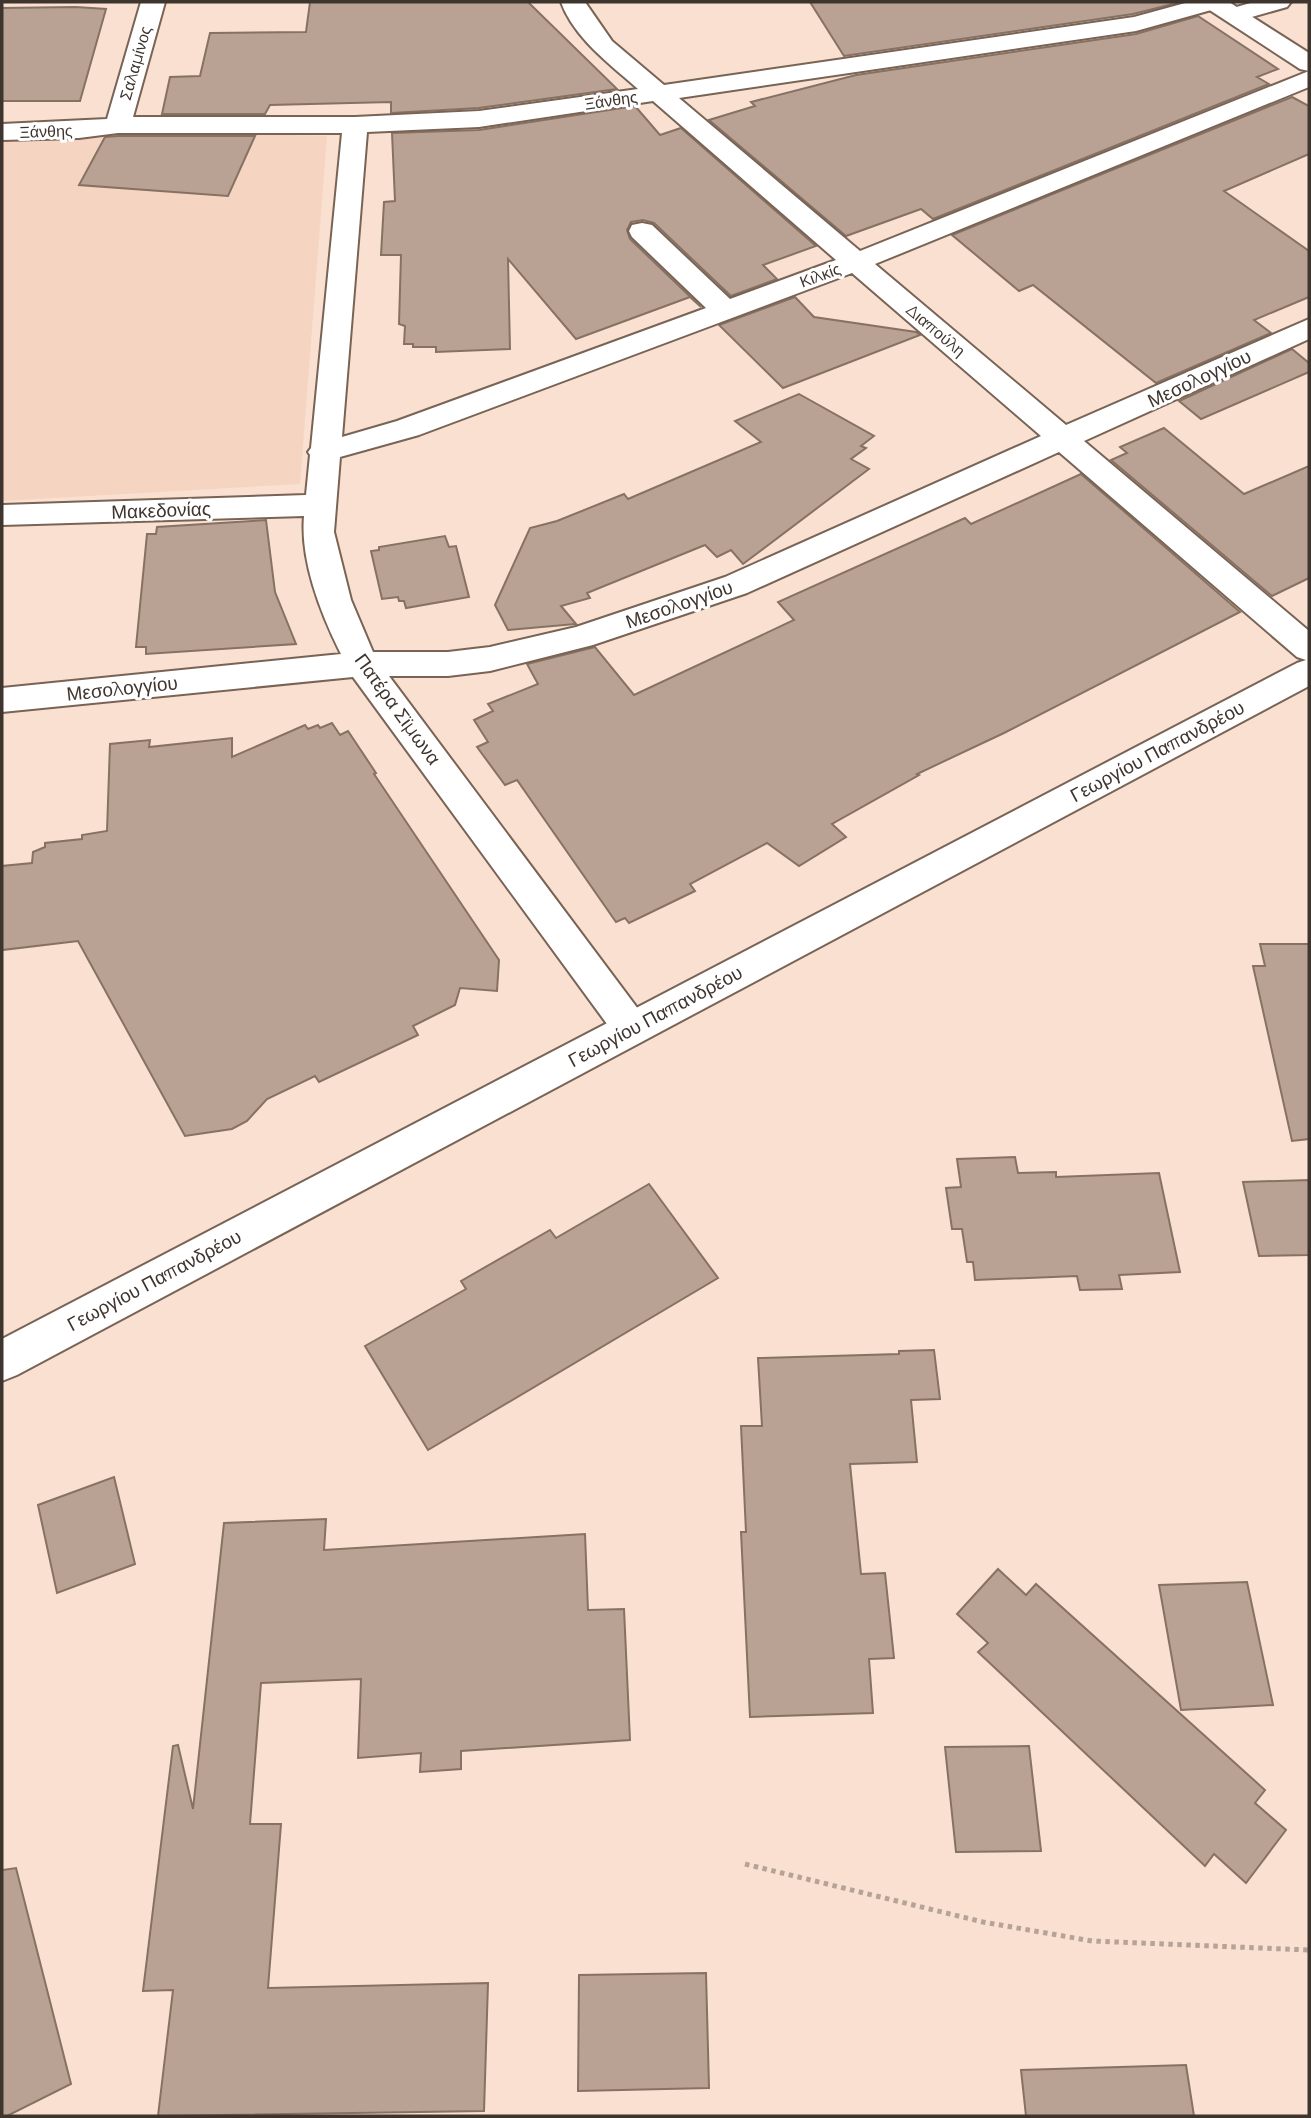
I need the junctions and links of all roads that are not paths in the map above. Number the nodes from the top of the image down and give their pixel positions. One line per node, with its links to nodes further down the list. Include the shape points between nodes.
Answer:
1 (153, 2): 8 (street, Σαλαμίνος)
2 (573, 2): 7 (street, Διαπούλη, via 603,46)
3 (1279, 2): 4 (street, Ξάνθης)
4 (1220, 6): 5 (street); 7 (street, Ξάνθης, via 1136,24)
5 (1309, 64)
6 (1309, 78): 12 (street, Κιλκίς)
7 (659, 93): 9 (street, Ξάνθης, via 479,119); 12 (street, Διαπούλη)
8 (118, 125): 9 (street, Ξάνθης); 10 (street, Ξάνθης)
9 (355, 125): 16 (street, Πατέρα Σϊμωνα)
10 (2, 132)
11 (642, 231): 13 (street)
12 (856, 262): 13 (street, Κιλκίς); 15 (street, Διαπούλη)
13 (725, 310): 16 (street, Κιλκίς, via 408,428)
14 (1309, 328): 15 (street, Μεσολογγίου)
15 (1065, 440): 19 (street, Διαπούλη); 20 (street, Μεσολογγίου, via 736,585 581,637 448,664)
16 (323, 452): 17 (street, Πατέρα Σϊμωνα)
17 (320, 505): 18 (street, Μακεδονίας); 20 (street, Πατέρα Σϊμωνα, via 318,532 328,583)
18 (2, 515)
19 (1309, 649)
20 (362, 663): 22 (street, Μεσολογγίου); 23 (street, Πατέρα Σϊμωνα)
21 (1309, 671): 23 (street, Γεωργίου Παπανδρέου)
22 (2, 700)
23 (631, 1028): 24 (street, Γεωργίου Παπανδρέου)
24 (2, 1361)

